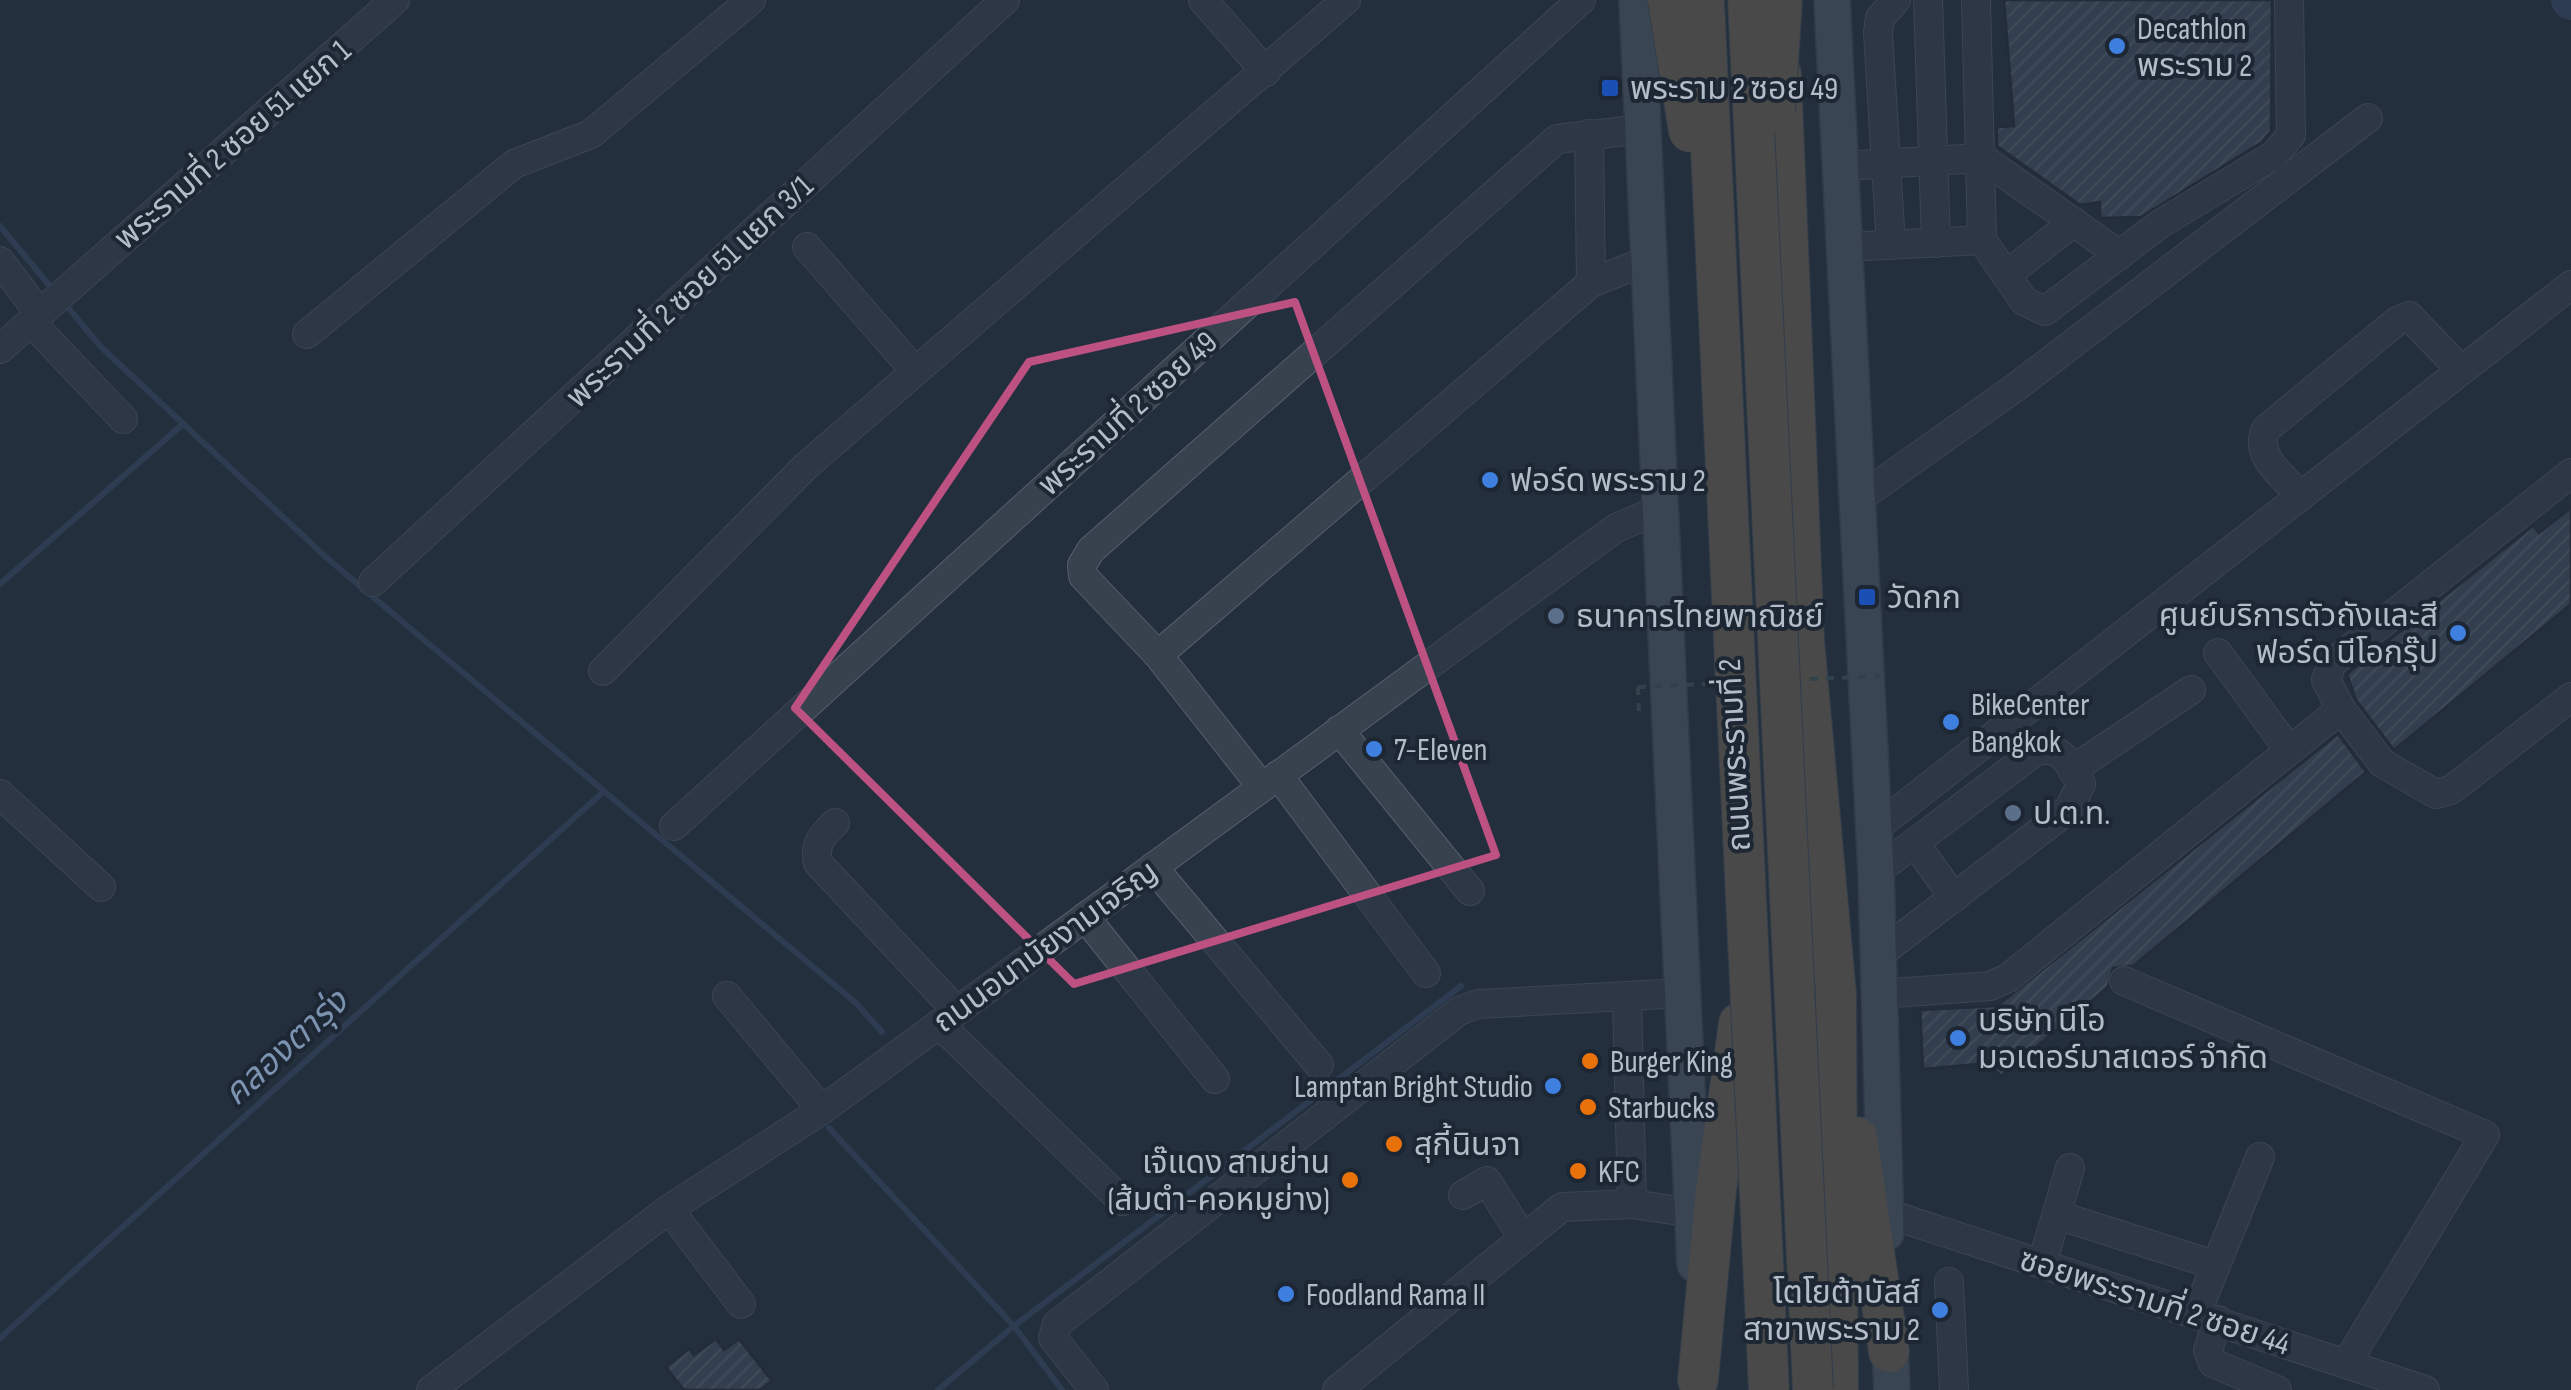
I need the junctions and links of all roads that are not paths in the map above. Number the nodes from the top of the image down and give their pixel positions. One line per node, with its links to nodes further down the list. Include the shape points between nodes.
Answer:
1 (395, 0): 40 (street, พระรามที่ 2 ซอย 51 แยก 1)
2 (751, 0): 41 (street, via 590,134 514,164)
3 (1005, 0): 50 (street, พระรามที่ 2 ซอย 51 แยก 3/1)
4 (1203, 0): 18 (street)
5 (1346, 0): 18 (street)
6 (1582, 0): 63 (street, พระรามที่ 2 ซอย 49)
7 (1637, 0): 20 (main road, ถนนพระรามที่ 2)
8 (1668, 0): 39 (highway, bridge)
9 (1696, 0): 81 (highway, ถนนพระรามที่ 2, via 1739,831)
10 (1704, 0): 39 (highway, bridge)
11 (1748, 0): 38 (highway, bridge)
12 (1780, 0): 38 (highway, bridge); 76 (highway, via 1804,640)
13 (1832, 0): 25 (main road)
14 (1896, 0): 24 (street, via 1880,18 1878,34)
15 (1928, 0): 23 (street)
16 (1976, 0): 22 (street)
17 (2288, 0): 32 (street, via 2291,135 2274,154)
18 (1266, 72): 44 (street)
19 (2368, 118): 48 (street)
20 (1644, 129): 21 (street); 33 (main road, ถนนพระรามที่ 2)
21 (1589, 134): 36 (street); 52 (street, via 1556,139 1091,550 1083,576)
22 (1982, 158): 23 (street); 26 (street); 27 (street)
23 (1931, 160): 24 (street); 28 (street)
24 (1885, 163): 25 (street); 29 (street)
25 (1841, 166): 31 (main road)
26 (2074, 222): 32 (street); 35 (street)
27 (1982, 240): 28 (street); 35 (street)
28 (1936, 242): 29 (street)
29 (1891, 245): 31 (street)
30 (807, 247): 44 (street)
31 (1845, 247): 48 (main road)
32 (2120, 254): 35 (street, via 2045,311 2024,301)
33 (1651, 259): 36 (street); 49 (main road, ถนนพระรามที่ 2)
34 (0, 261): 40 (street)
35 (2006, 274)
36 (1591, 283): 52 (street)
37 (2571, 285): 43 (street)
38 (1762, 305): 107 (highway, bridge)
39 (1718, 308): 106 (highway, bridge)
40 (39, 314): 42 (street, พระรามที่ 2 ซอย 51 แยก 1); 45 (street)
41 (307, 334)
42 (0, 349)
43 (2461, 370): 47 (street); 47 (street, via 2421,323 2409,316 2397,321 2266,429 2262,452)
44 (915, 371): 53 (street, via 806,466)
45 (123, 419)
46 (2571, 473): 56 (street, via 2332,662 2326,680)
47 (2300, 496): 64 (street)
48 (1858, 499): 64 (main road)
49 (1663, 508): 57 (street, ถนนอนามัยงามเจริญ, via 1616,528); 75 (main road, ถนนพระรามที่ 2)
50 (374, 582)
51 (2218, 653): 58 (street)
52 (1158, 655): 60 (street)
53 (603, 671)
54 (2191, 690): 59 (street)
55 (2571, 697): 56 (street, via 2451,790 2436,794 2382,762)
56 (2341, 709): 58 (street)
57 (1339, 730): 60 (street, ถนนอนามัยงามเจริญ); 69 (street)
58 (2289, 750): 77 (street, via 2008,978 1990,986)
59 (2072, 770): 65 (street, via 2063,754 2036,751); 70 (street, via 2081,784 2069,809)
60 (1270, 781): 66 (street, ถนนอนามัยงามเจริญ); 73 (street)
61 (0, 794): 68 (street)
62 (835, 823): 80 (street, via 820,838 818,863)
63 (674, 826)
64 (1873, 830): 67 (main road)
65 (1915, 843): 67 (street); 70 (street)
66 (1153, 867): 71 (street, ถนนอนามัยงามเจริญ); 82 (street)
67 (1876, 872): 72 (main road)
68 (101, 887)
69 (1470, 891)
70 (1954, 898): 72 (street)
71 (1085, 916): 80 (street, ถนนอนามัยงามเจริญ); 83 (street)
72 (1877, 956): 77 (main road)
73 (1426, 973)
74 (2124, 981): 100 (street, via 2486,1134)
75 (1683, 993): 79 (street); 92 (main road, ถนนพระรามที่ 2)
76 (1836, 994): 101 (highway); 108 (highway)
77 (1879, 994): 91 (main road)
78 (727, 996): 84 (street)
79 (1627, 999): 89 (street); 104 (street, via 1478,1004 1459,1012 1057,1324 1053,1338)
80 (948, 1018): 84 (street, ถนนอนามัยงามเจริญ); 88 (street)
81 (1739, 1023): 102 (highway); 106 (highway, ถนนพระรามที่ 2, via 1755,1134)
82 (1319, 1065)
83 (1215, 1079)
84 (822, 1110): 90 (street, ถนนอนามัยงามเจริญ)
85 (2260, 1156): 96 (street)
86 (2070, 1168): 93 (street)
87 (1463, 1195): 94 (street, via 1487,1181)
88 (1122, 1201)
89 (1632, 1204): 92 (street); 94 (street, via 1562,1207)
90 (670, 1209): 98 (street); 103 (street, ถนนอนามัยงามเจริญ)
91 (1886, 1212): 95 (street, ซอยพระรามที่ 2 ซอย 44); 101 (main road)
92 (1693, 1213): 102 (main road, ถนนพระรามที่ 2)
93 (2057, 1215): 95 (street); 96 (street)
94 (1524, 1238): 105 (street)
95 (2042, 1264): 99 (street, ซอยพระรามที่ 2 ซอย 44)
96 (2215, 1264): 99 (street)
97 (1948, 1282): 109 (street)
98 (741, 1304)
99 (2207, 1316): 100 (street, ซอยพระรามที่ 2 ซอย 44); 110 (street, via 2213,1363)
100 (2346, 1364): 111 (street, ซอยพระรามที่ 2 ซอย 44)
101 (1890, 1371)
102 (1698, 1385)
103 (432, 1390)
104 (1094, 1390)
105 (1336, 1390)
106 (1769, 1390)
107 (1813, 1390)
108 (1838, 1390)
109 (1954, 1390)
110 (2277, 1390)
111 (2425, 1390)

